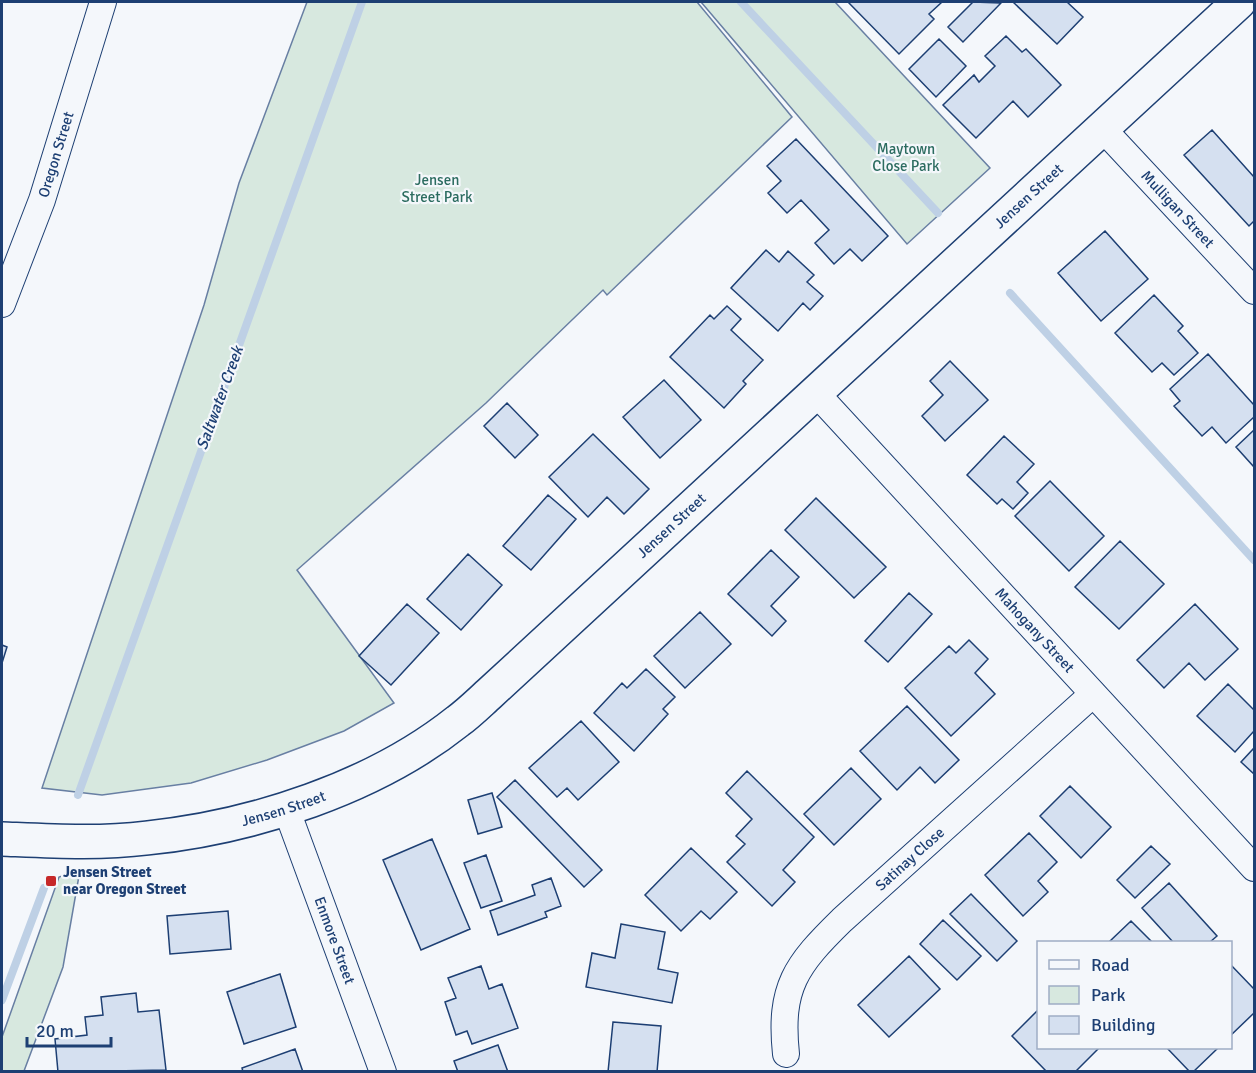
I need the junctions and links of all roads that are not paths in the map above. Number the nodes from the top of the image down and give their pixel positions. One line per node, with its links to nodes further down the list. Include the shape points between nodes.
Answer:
1 (103, 2): 5 (street, Oregon Street, via 42,200)
2 (1239, 2): 3 (street, Jensen Street)
3 (1102, 128): 4 (street, Mulligan Street); 6 (street, Jensen Street)
4 (1254, 291)
5 (2, 304)
6 (815, 392): 7 (street, Mahogany Street); 8 (street, Jensen Street, via 458,721 391,765)
7 (1093, 694): 10 (street, Mahogany Street); 11 (street, Satinay Close, via 813,949 792,978 783,1024)
8 (286, 808): 9 (street, Jensen Street, via 244,822 146,838); 12 (street, Enmore Street)
9 (2, 839)
10 (1254, 868)
11 (786, 1054)
12 (383, 1071)

